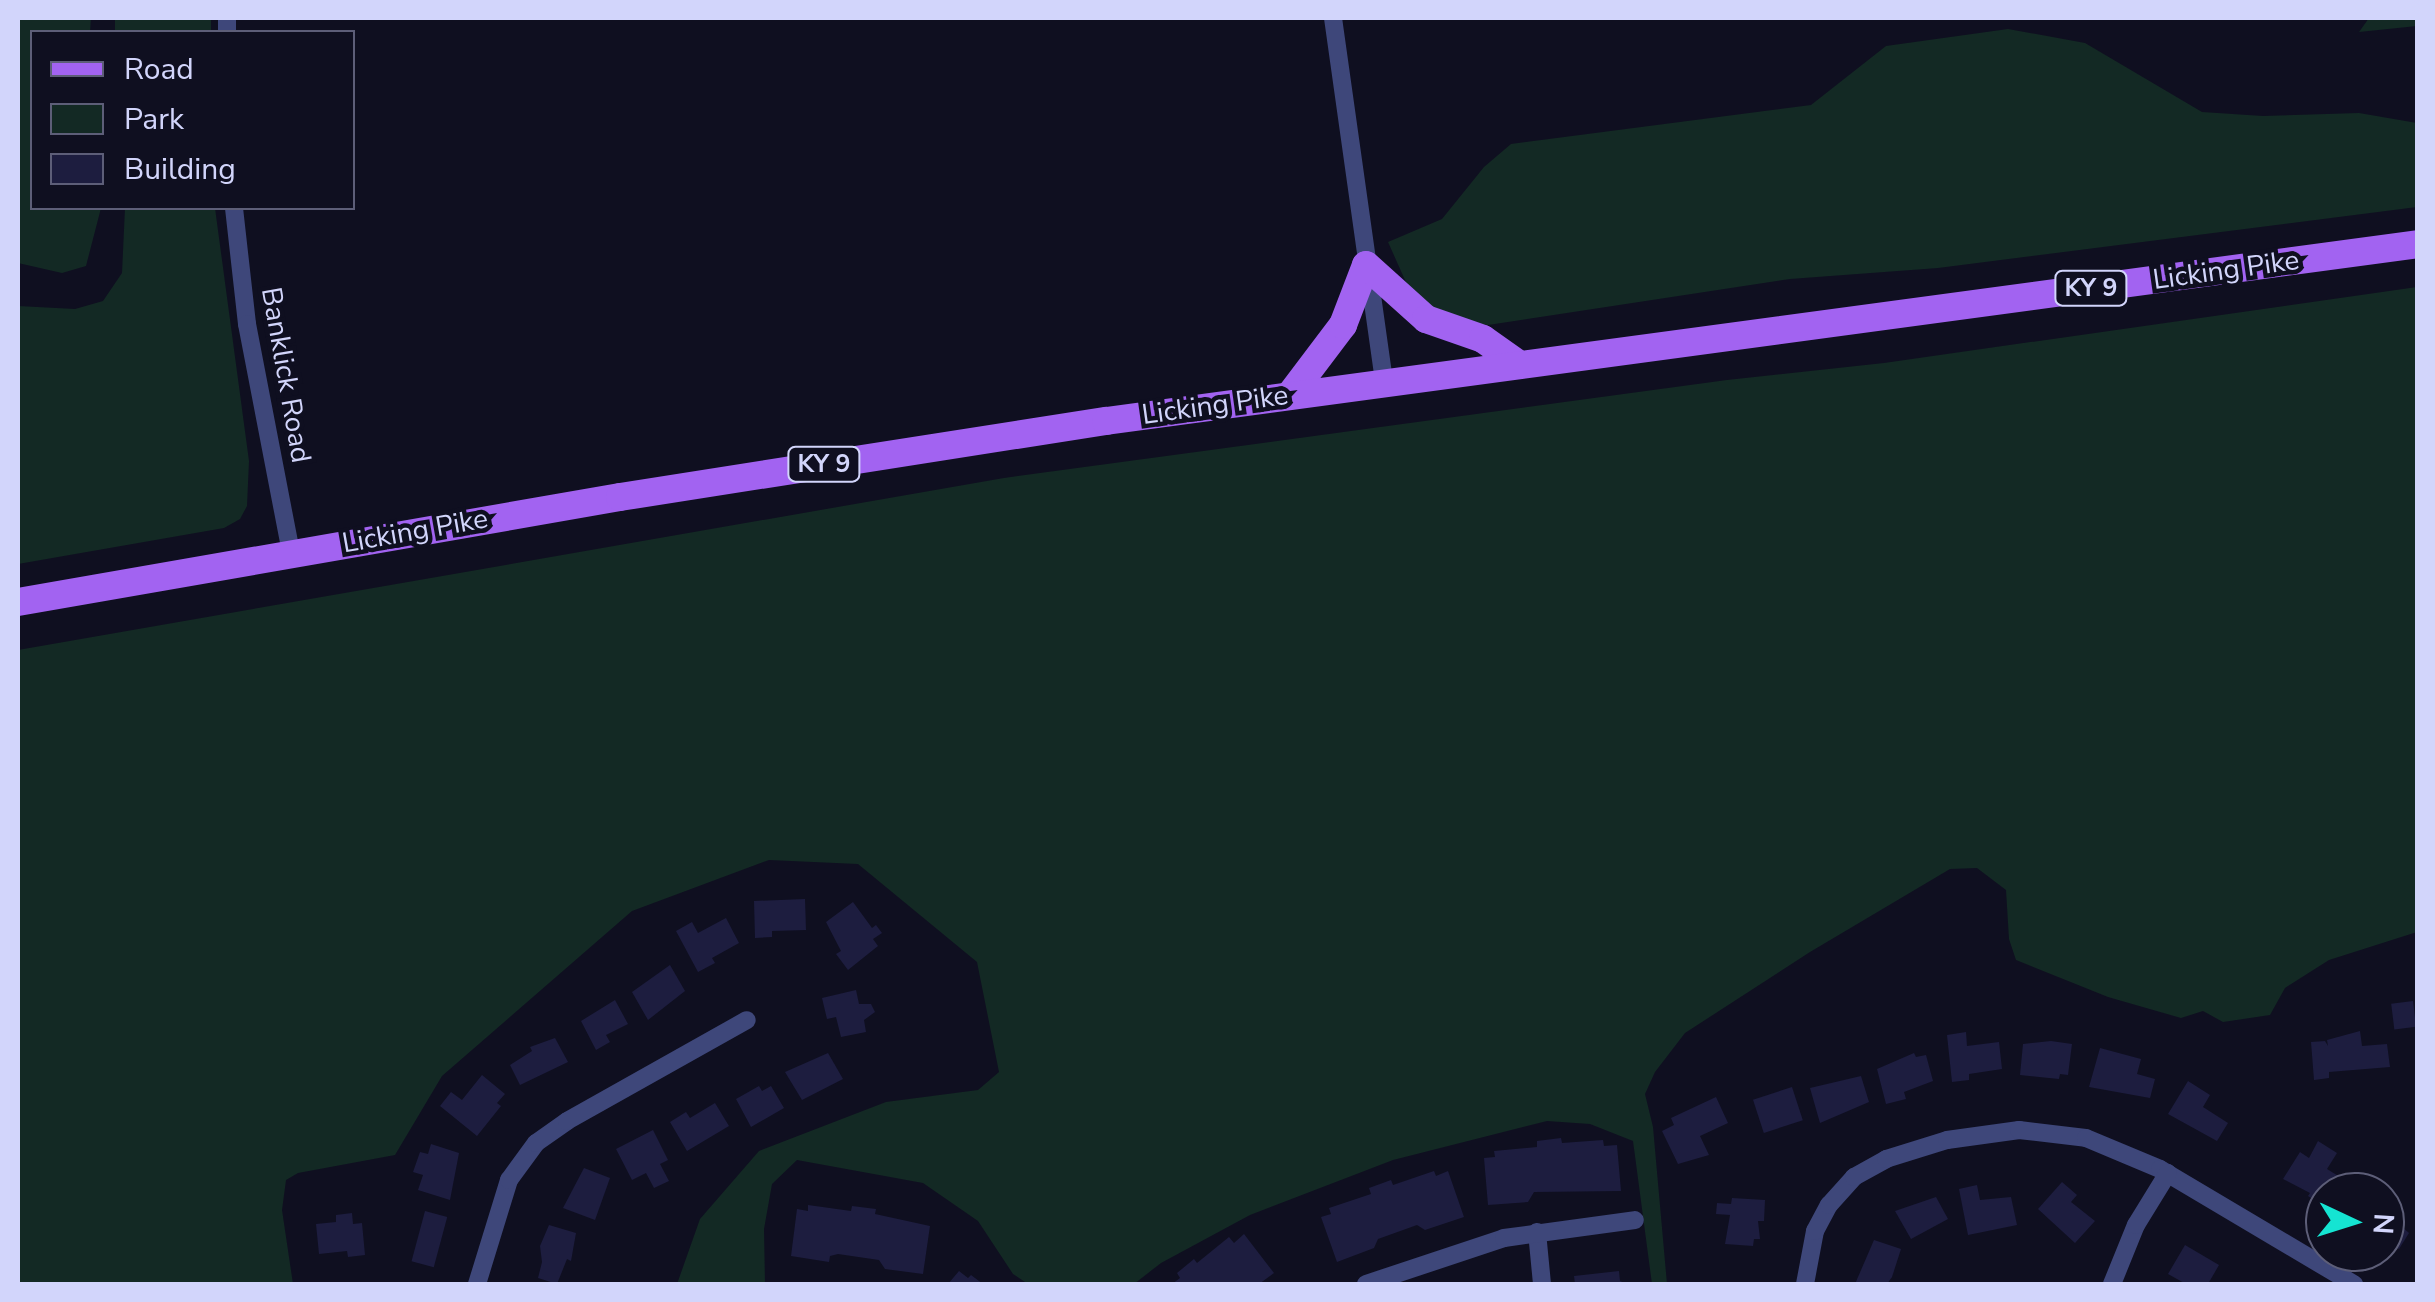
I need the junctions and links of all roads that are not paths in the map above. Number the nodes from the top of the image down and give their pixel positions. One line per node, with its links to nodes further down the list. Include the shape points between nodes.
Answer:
1 (1333, 18): 4 (street)
2 (234, 210): 8 (street, Banklick Road, via 247,324)
3 (2418, 244): 5 (main road, Licking Pike / KY 9)
4 (1366, 265): 5 (main road, via 1426,319 1482,339); 6 (street); 7 (main road, via 1342,326)
5 (1517, 364): 6 (main road, Licking Pike / KY 9)
6 (1384, 380): 7 (main road, Licking Pike / KY 9)
7 (1290, 395): 8 (main road, Licking Pike / KY 9)
8 (291, 552): 9 (main road, Licking Pike / KY 9)
9 (18, 602)
10 (748, 1020): 14 (street, via 536,1143 510,1180)
11 (2168, 1173): 17 (street, via 2086,1138 2039,1131 1976,1133 1907,1151 1861,1172 1828,1205 1810,1248); 18 (street, via 2136,1224); 19 (street)
12 (1635, 1220): 13 (street)
13 (1537, 1232): 15 (street); 16 (street)
14 (477, 1284)
15 (1366, 1284)
16 (1542, 1284)
17 (1805, 1284)
18 (2112, 1284)
19 (2354, 1284)

